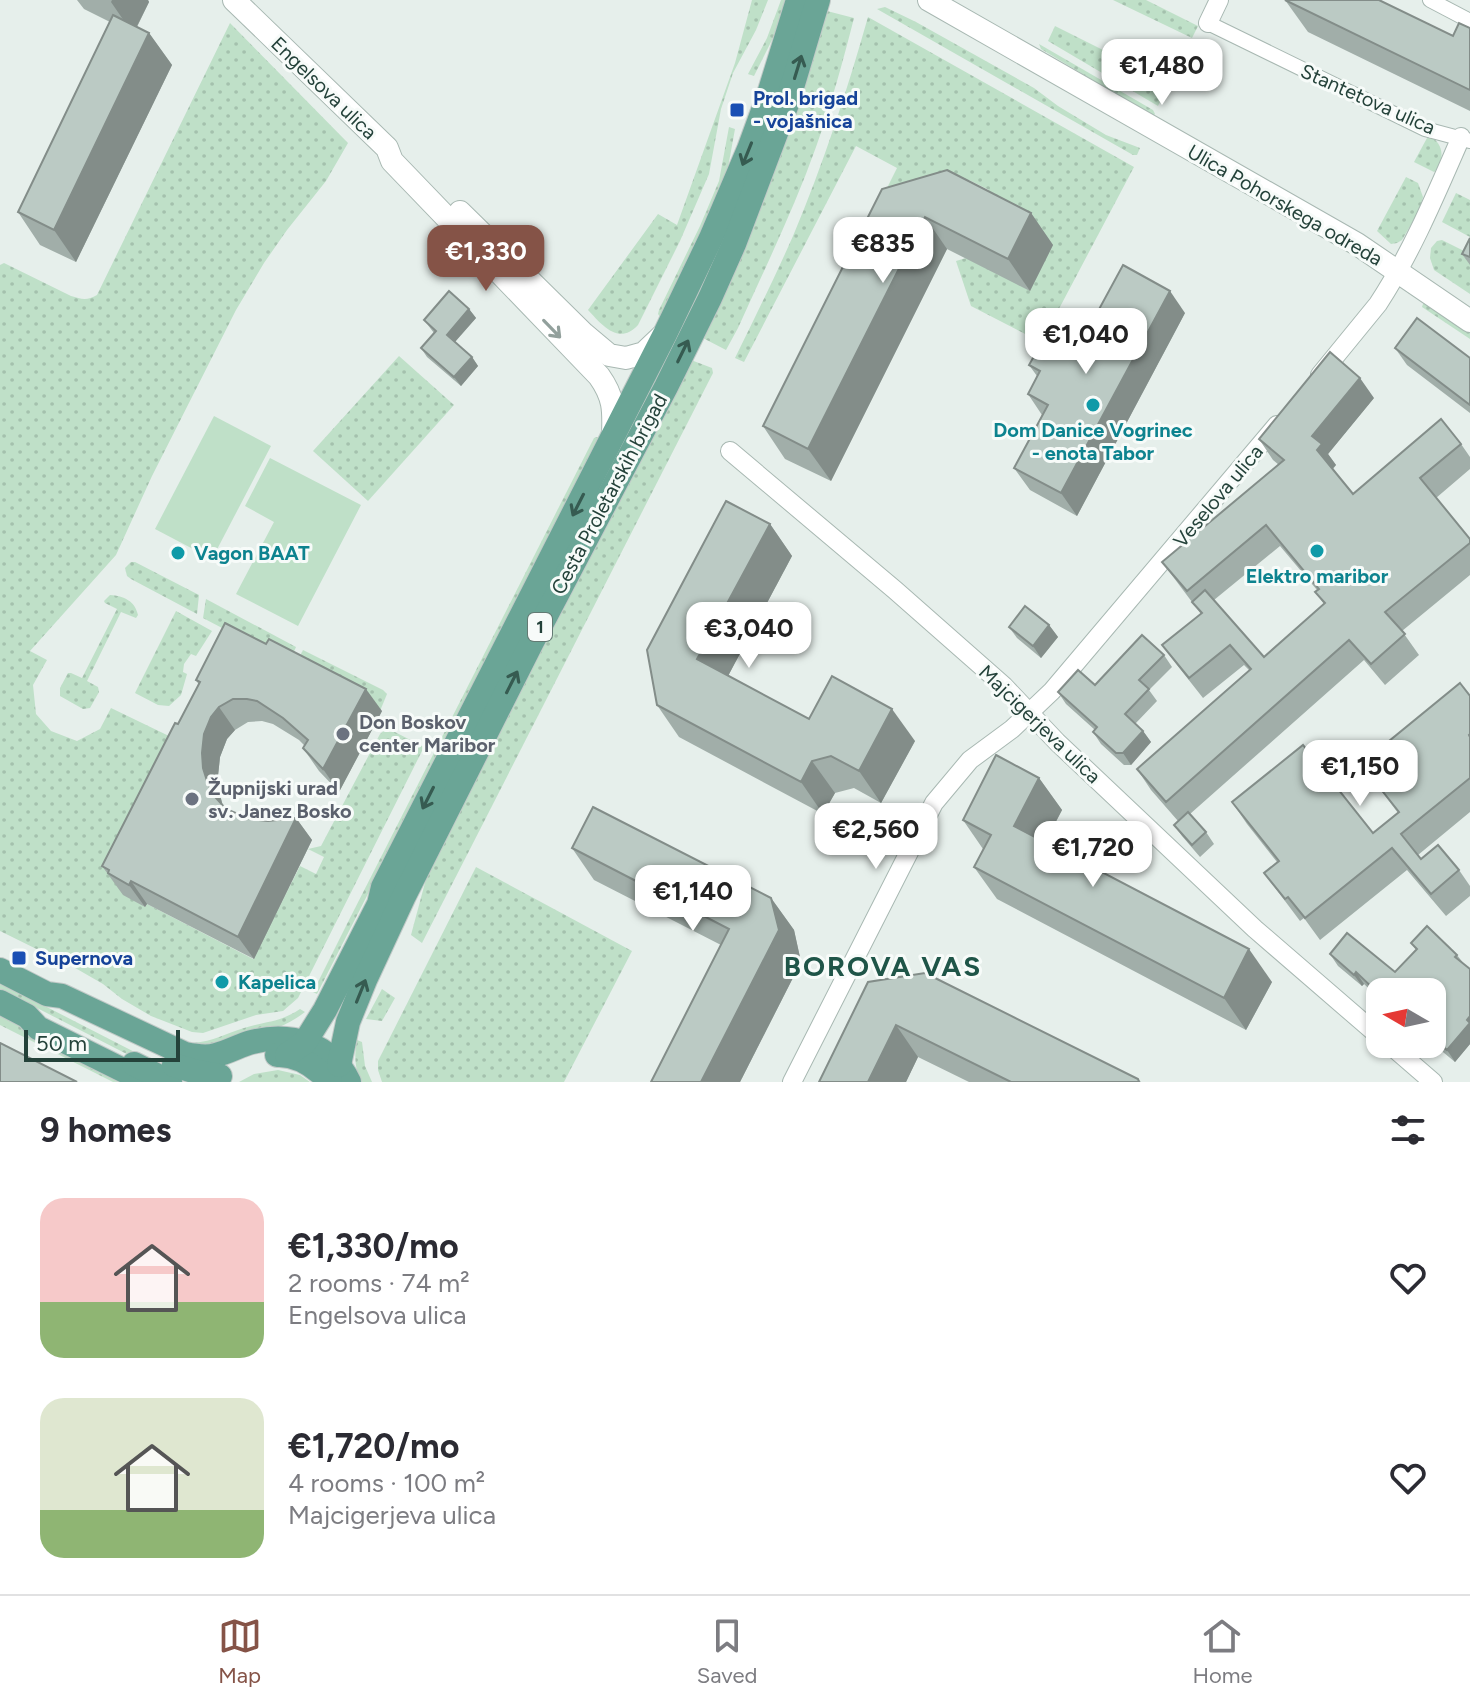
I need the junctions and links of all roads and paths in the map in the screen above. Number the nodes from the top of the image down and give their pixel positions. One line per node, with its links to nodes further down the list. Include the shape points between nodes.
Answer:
1 (234, 0): 11 (street, Engelsova ulica)
2 (798, 0): 14 (main road, Cesta Proletarskih brigad / 1, one-way to 14, via 749,149)
3 (818, 0): 27 (main road, Cesta Proletarskih brigad / 1, one-way to 3, via 348,1022 404,896 710,298 787,104)
4 (929, 0): 12 (street, Ulica Pohorskega odreda)
5 (1219, 0): 9 (street, Stantetova ulica)
6 (1430, 0): 7 (street)
7 (1459, 7): 8 (street)
8 (1470, 21)
9 (1208, 23): 10 (street, Stantetova ulica, via 1425,129)
10 (1466, 139): 12 (street, Stantetova ulica)
11 (387, 148): 14 (street, via 609,355 644,353); 17 (street, Engelsova ulica, one-way to 17, via 392,161 599,376 612,401)
12 (1397, 271): 13 (street, Ulica Pohorskega odreda); 15 (street, via 1378,304)
13 (1470, 321)
14 (665, 334): 17 (main road, Cesta Proletarskih brigad / 1)
15 (1313, 383)
16 (1293, 407): 19 (street, Veselova ulica)
17 (613, 435): 24 (main road, Cesta Proletarskih brigad / 1, one-way to 24, via 383,887 354,956 315,1028)
18 (730, 451): 19 (street, Majcigerjeva ulica, via 895,590)
19 (1029, 714): 23 (street, Majcigerjeva ulica, via 1255,929); 30 (street, via 970,760 934,803)
20 (0, 970): 26 (main road, via 177,1051 199,1056)
21 (0, 1002): 22 (main road)
22 (27, 1016): 28 (main road, via 38,1028); 29 (main road, via 43,1018)
23 (1366, 1025)
24 (292, 1045): 26 (main road, via 253,1042); 27 (main road, via 326,1053)
25 (1405, 1058): 31 (street)
26 (217, 1071)
27 (339, 1076)
28 (147, 1082)
29 (170, 1082)
30 (792, 1082)
31 (1433, 1082)

